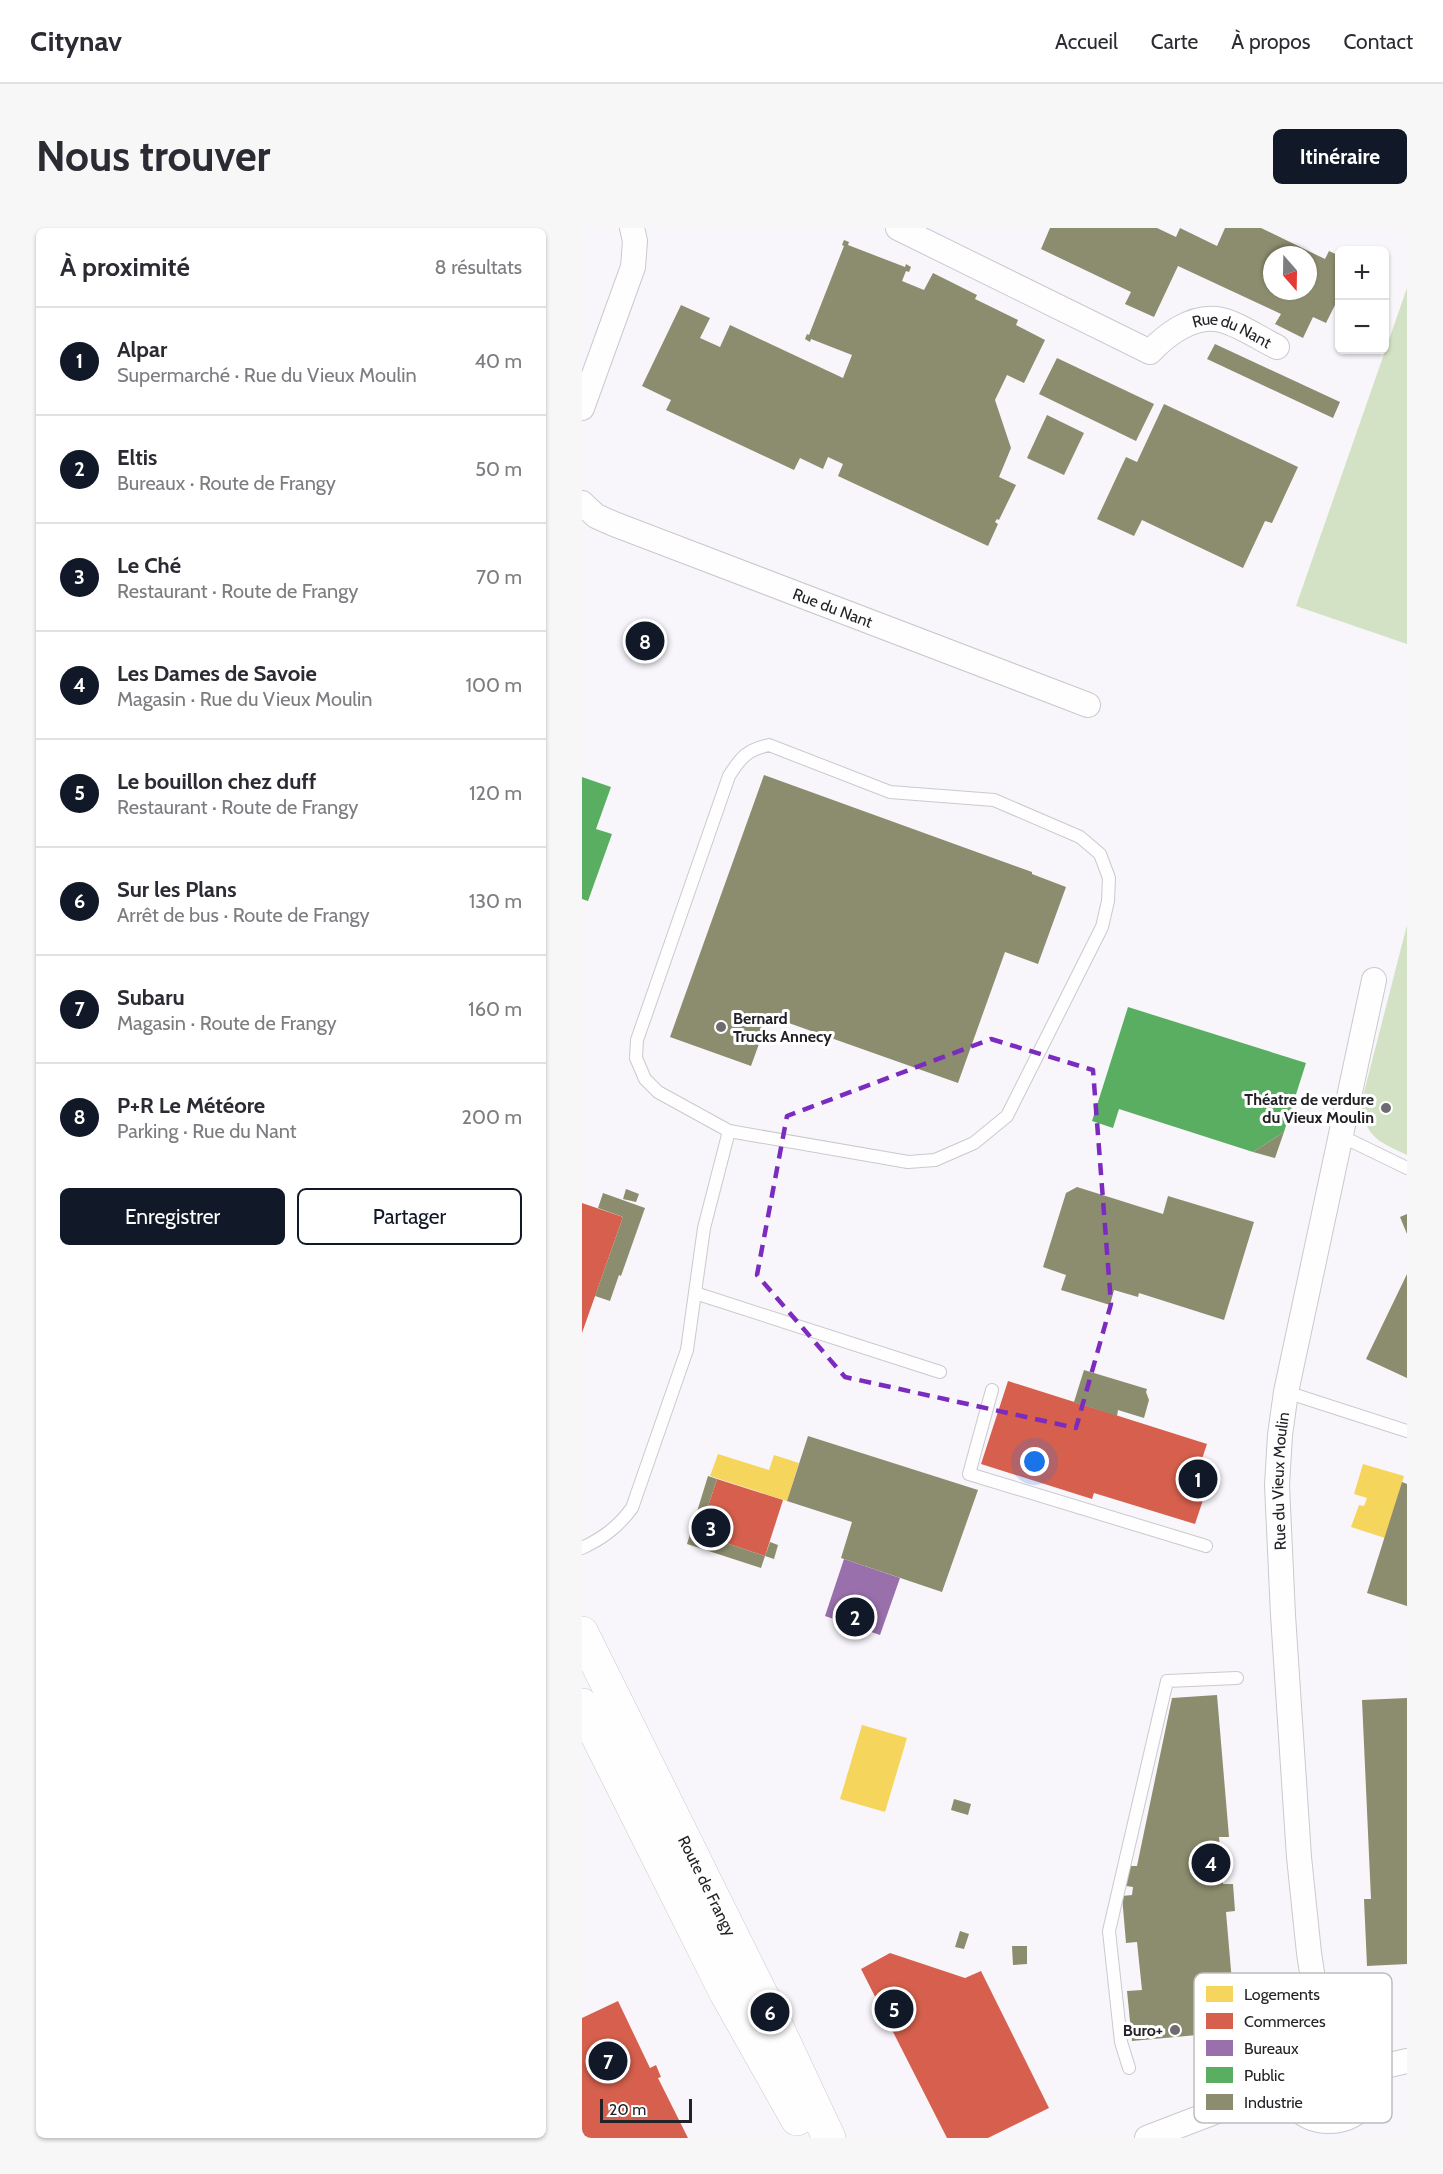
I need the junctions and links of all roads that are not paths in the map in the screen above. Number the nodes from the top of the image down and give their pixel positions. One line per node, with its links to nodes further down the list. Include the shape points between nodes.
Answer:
1 (632, 228): 4 (street, via 633,267)
2 (898, 228): 3 (street, Rue du Nant, via 1150,352 1186,325 1215,319)
3 (1277, 347)
4 (582, 408)
5 (582, 503): 6 (street, Rue du Nant, via 596,516 614,524)
6 (1088, 705)
7 (1374, 980): 9 (street, Rue du Vieux Moulin)
8 (729, 1131): 8 (lane, via 908,1162 935,1160 974,1143 1007,1116 1102,927 1109,878 1100,854 1080,837 994,800 890,792 769,745 752,749 729,776 637,1040 636,1058 645,1079 658,1092); 11 (lane, via 704,1228)
9 (1341, 1136): 10 (lane); 14 (street, Rue du Vieux Moulin)
10 (1407, 1168)
11 (695, 1293): 12 (lane); 17 (lane, via 687,1350 632,1508 605,1536)
12 (940, 1372)
13 (992, 1390): 16 (lane, via 969,1474)
14 (1286, 1392): 15 (lane); 21 (street, Rue du Vieux Moulin, via 1277,1485 1299,1857)
15 (1407, 1431)
16 (1206, 1546)
17 (582, 1548)
18 (582, 1634): 27 (main road, Route de Frangy)
19 (1237, 1678): 24 (lane, via 1167,1681 1109,1931 1121,2042)
20 (582, 1705): 26 (main road, Route de Frangy, via 726,1993)
21 (1312, 1973)
22 (1407, 2061): 23 (street)
23 (1392, 2064)
24 (1129, 2068)
25 (1194, 2120): 28 (street)
26 (806, 2138)
27 (829, 2138)
28 (1147, 2138)

